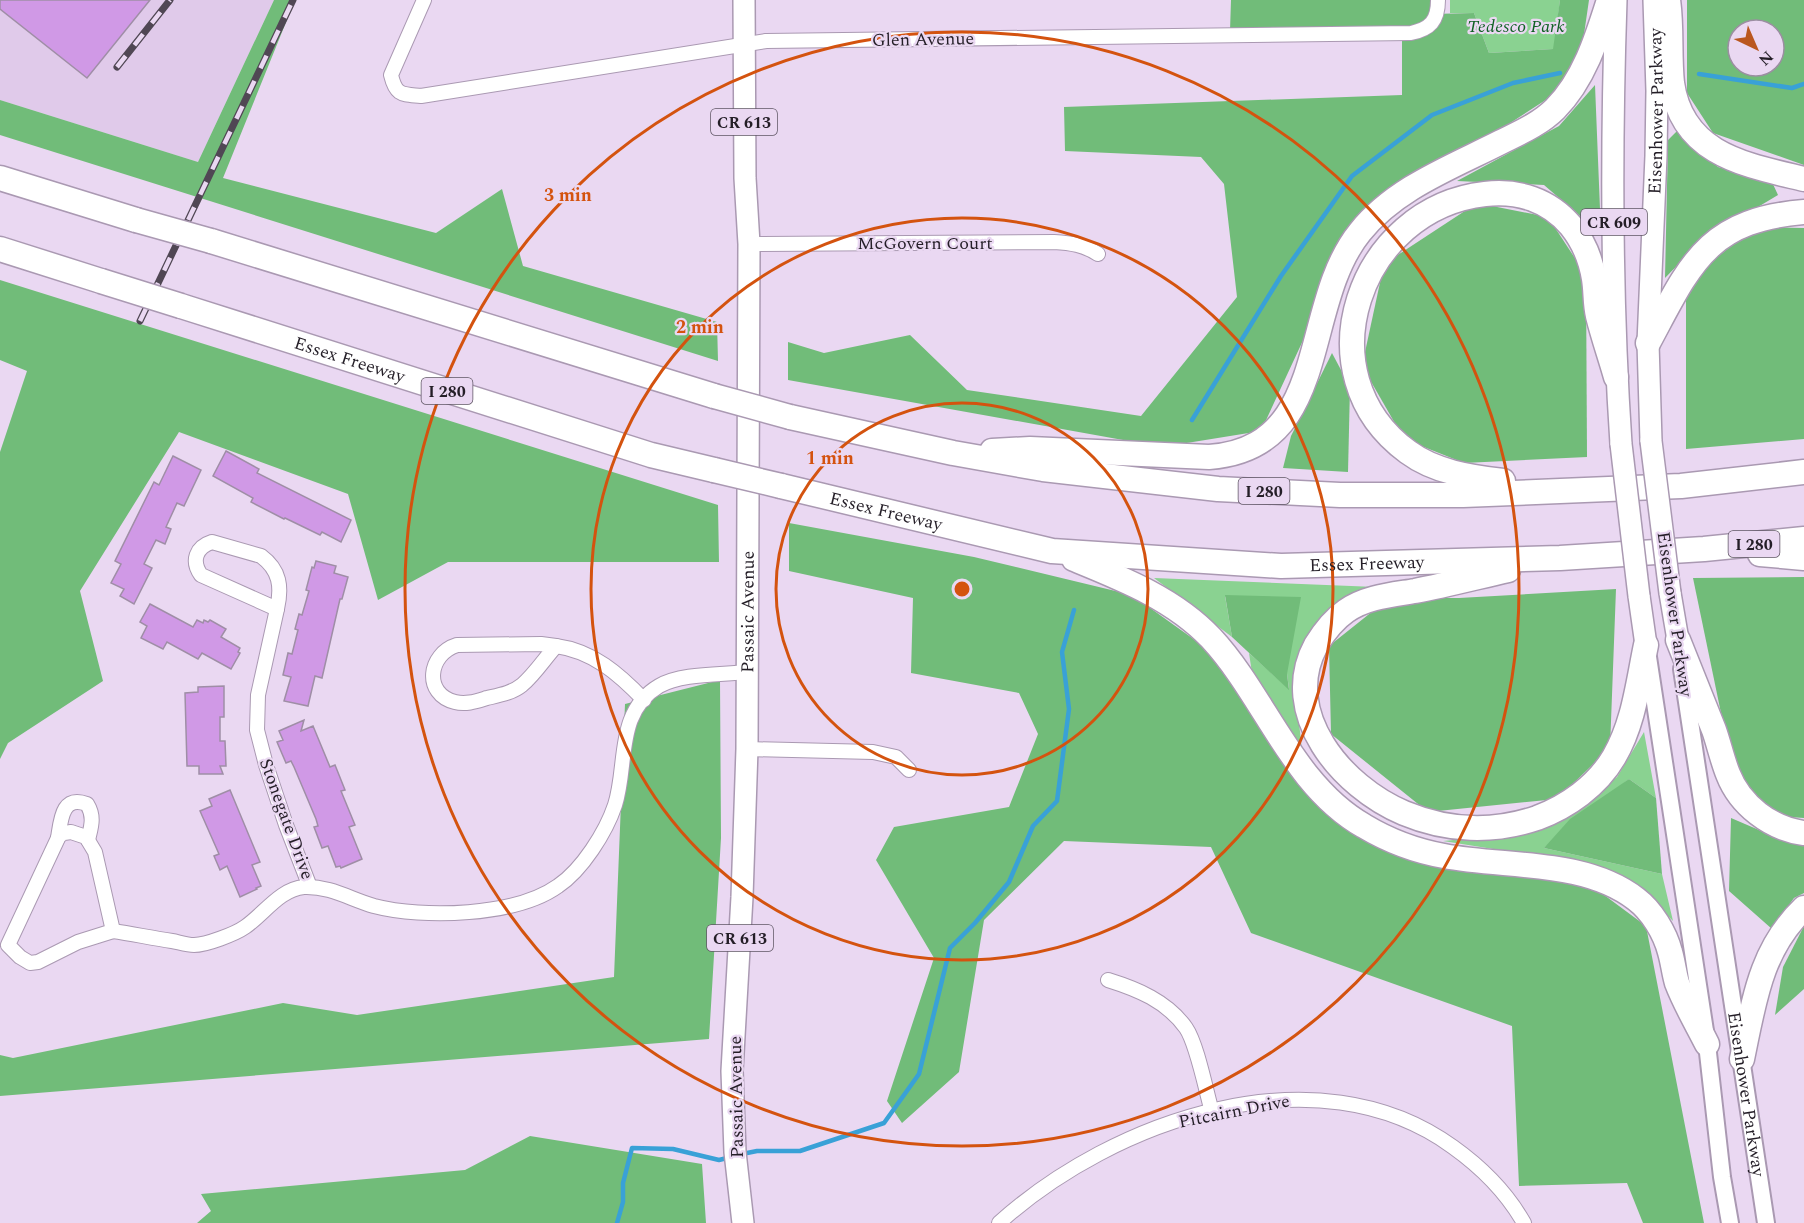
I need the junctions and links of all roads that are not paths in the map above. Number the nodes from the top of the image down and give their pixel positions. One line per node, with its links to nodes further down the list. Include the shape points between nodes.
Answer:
1 (424, 0): 8 (street, Glen Avenue, via 391,75 400,93 421,96)
2 (744, 0): 8 (main road, Passaic Avenue / CR 613)
3 (1438, 0): 8 (street, Glen Avenue, via 1432,23 1425,30 1410,33)
4 (1609, 0): 17 (highway, via 1588,60 1555,109 1540,122 1418,184 1360,231 1336,271 1295,404 1263,442 1230,456 1209,457 1030,449)
5 (1616, 0): 16 (main road, Eisenhower Parkway / CR 609, via 1612,148)
6 (1654, 0): 15 (main road, Eisenhower Parkway / CR 609, via 1656,124)
7 (1668, 0): 10 (highway, via 1672,85 1695,134 1724,156)
8 (744, 44): 12 (main road, Passaic Avenue / CR 613)
9 (0, 178): 17 (highway, I 280, bridge, via 714,396)
10 (1804, 179)
11 (1804, 212): 15 (highway, via 1745,224 1714,242 1688,270)
12 (749, 244): 14 (street, McGovern Court, via 1054,242 1088,247); 31 (main road, Passaic Avenue / CR 613)
13 (0, 249): 24 (highway, Essex Freeway / I 280, bridge, via 651,455)
14 (1098, 254)
15 (1648, 343): 28 (main road, Eisenhower Parkway / CR 609, bridge, via 1651,441)
16 (1616, 377): 21 (highway, via 1597,314 1589,258 1580,238 1558,213 1526,196 1493,193 1465,197 1435,208 1402,230 1388,245 1374,264 1358,301 1352,338 1355,375 1370,411 1394,441 1428,464 1472,478); 30 (main road, Eisenhower Parkway / CR 609, bridge)
17 (953, 453): 21 (highway, I 280, via 1043,469 1218,489 1340,495 1463,495)
18 (1804, 458): 20 (highway)
19 (1804, 472): 20 (highway, I 280)
20 (1681, 486): 21 (highway, I 280)
21 (1577, 489)
22 (1804, 539): 23 (highway, Essex Freeway / I 280)
23 (1704, 549): 25 (highway, Essex Freeway / I 280); 26 (highway)
24 (1052, 550): 25 (highway, Essex Freeway / I 280, via 1281,566); 42 (highway, via 1127,581 1174,607 1201,629 1226,655 1314,783 1362,825 1400,843 1445,856 1592,876 1639,901 1653,916 1670,949 1677,982)
25 (1560, 558): 30 (highway, via 1370,600 1333,621 1311,654 1304,689 1320,740 1342,769 1388,805 1443,825 1508,826 1545,815 1587,790 1613,758 1631,717)
26 (1804, 558)
27 (277, 609): 27 (street, Stonegate Drive, via 280,582 276,571 261,556 212,542 197,551 196,569 201,575); 38 (street, Stonegate Drive, via 258,695 257,730 269,775)
28 (1678, 640): 35 (highway, via 1734,788 1763,818); 43 (street, Eisenhower Parkway)
29 (556, 645): 29 (street, via 457,645 436,661 434,682 440,693 455,702 508,693 522,685); 32 (street, via 590,655 618,674)
30 (1646, 645): 42 (street, Eisenhower Parkway)
31 (747, 672): 32 (street, Stonegate Drive, via 675,679 657,687); 33 (main road, Passaic Avenue / CR 613)
32 (644, 700): 38 (street, Stonegate Drive, via 626,731 619,787 610,816 589,853 560,885 533,900 445,913 404,912)
33 (747, 749): 34 (street, via 873,752 896,757); 45 (main road, Passaic Avenue / CR 613, via 732,1071)
34 (909, 770)
35 (1804, 833)
36 (58, 838): 37 (street, via 71,832); 37 (street, via 65,808 79,801 91,811); 40 (street, via 8,945 30,963 38,962 78,942)
37 (88, 840): 40 (street, via 95,852)
38 (310, 887): 40 (street, via 284,896 244,928 194,945)
39 (1804, 908): 43 (highway, via 1775,942 1766,963)
40 (114, 931)
41 (1108, 980): 44 (street, via 1153,998 1186,1028)
42 (1707, 1044): 48 (street, Eisenhower Parkway)
43 (1742, 1059): 49 (street, Eisenhower Parkway)
44 (1212, 1112): 46 (street, Pitcairn Drive, via 1149,1131 1103,1151 1059,1176); 47 (street, Pitcairn Drive, via 1264,1101 1318,1099 1397,1116 1422,1127 1467,1157 1505,1196)
45 (743, 1223)
46 (999, 1223)
47 (1524, 1223)
48 (1730, 1223)
49 (1766, 1223)

